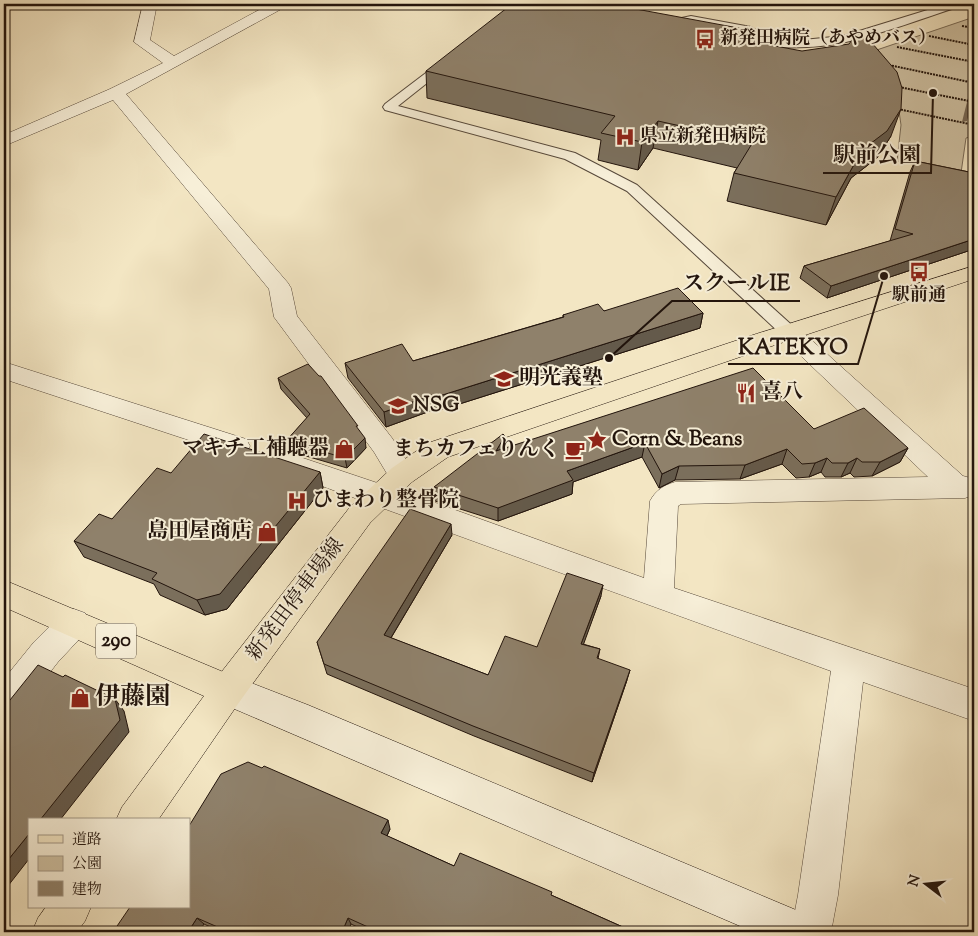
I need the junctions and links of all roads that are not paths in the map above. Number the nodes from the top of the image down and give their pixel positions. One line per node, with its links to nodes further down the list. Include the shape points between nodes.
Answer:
1 (150, 4): 6 (street, via 142,42)
2 (280, 4): 6 (street)
3 (957, 4): 4 (lane, via 844,39 803,43 752,42)
4 (669, 26)
5 (458, 52): 10 (lane, via 390,107 570,156 632,188)
6 (174, 63): 7 (street)
7 (116, 93): 8 (street); 12 (street, via 280,288 286,316 383,444)
8 (4, 140)
9 (974, 272): 10 (main road, 新発田停車場線)
10 (789, 332): 12 (main road, 新発田停車場線, via 438,450); 13 (street)
11 (4, 370): 12 (street)
12 (392, 485): 15 (street); 18 (main road, 新発田停車場線, via 360,515)
13 (966, 487): 15 (street, via 675,494 664,501)
14 (4, 592): 16 (main road, 290)
15 (658, 596): 17 (street)
16 (74, 623): 18 (main road, 290); 20 (street, via 46,652)
17 (849, 662): 19 (street); 25 (street)
18 (228, 690): 21 (main road, 新発田停車場線); 24 (street)
19 (974, 705)
20 (4, 706)
21 (136, 818)
22 (70, 908): 23 (main road)
23 (52, 932)
24 (801, 932)
25 (811, 932)

